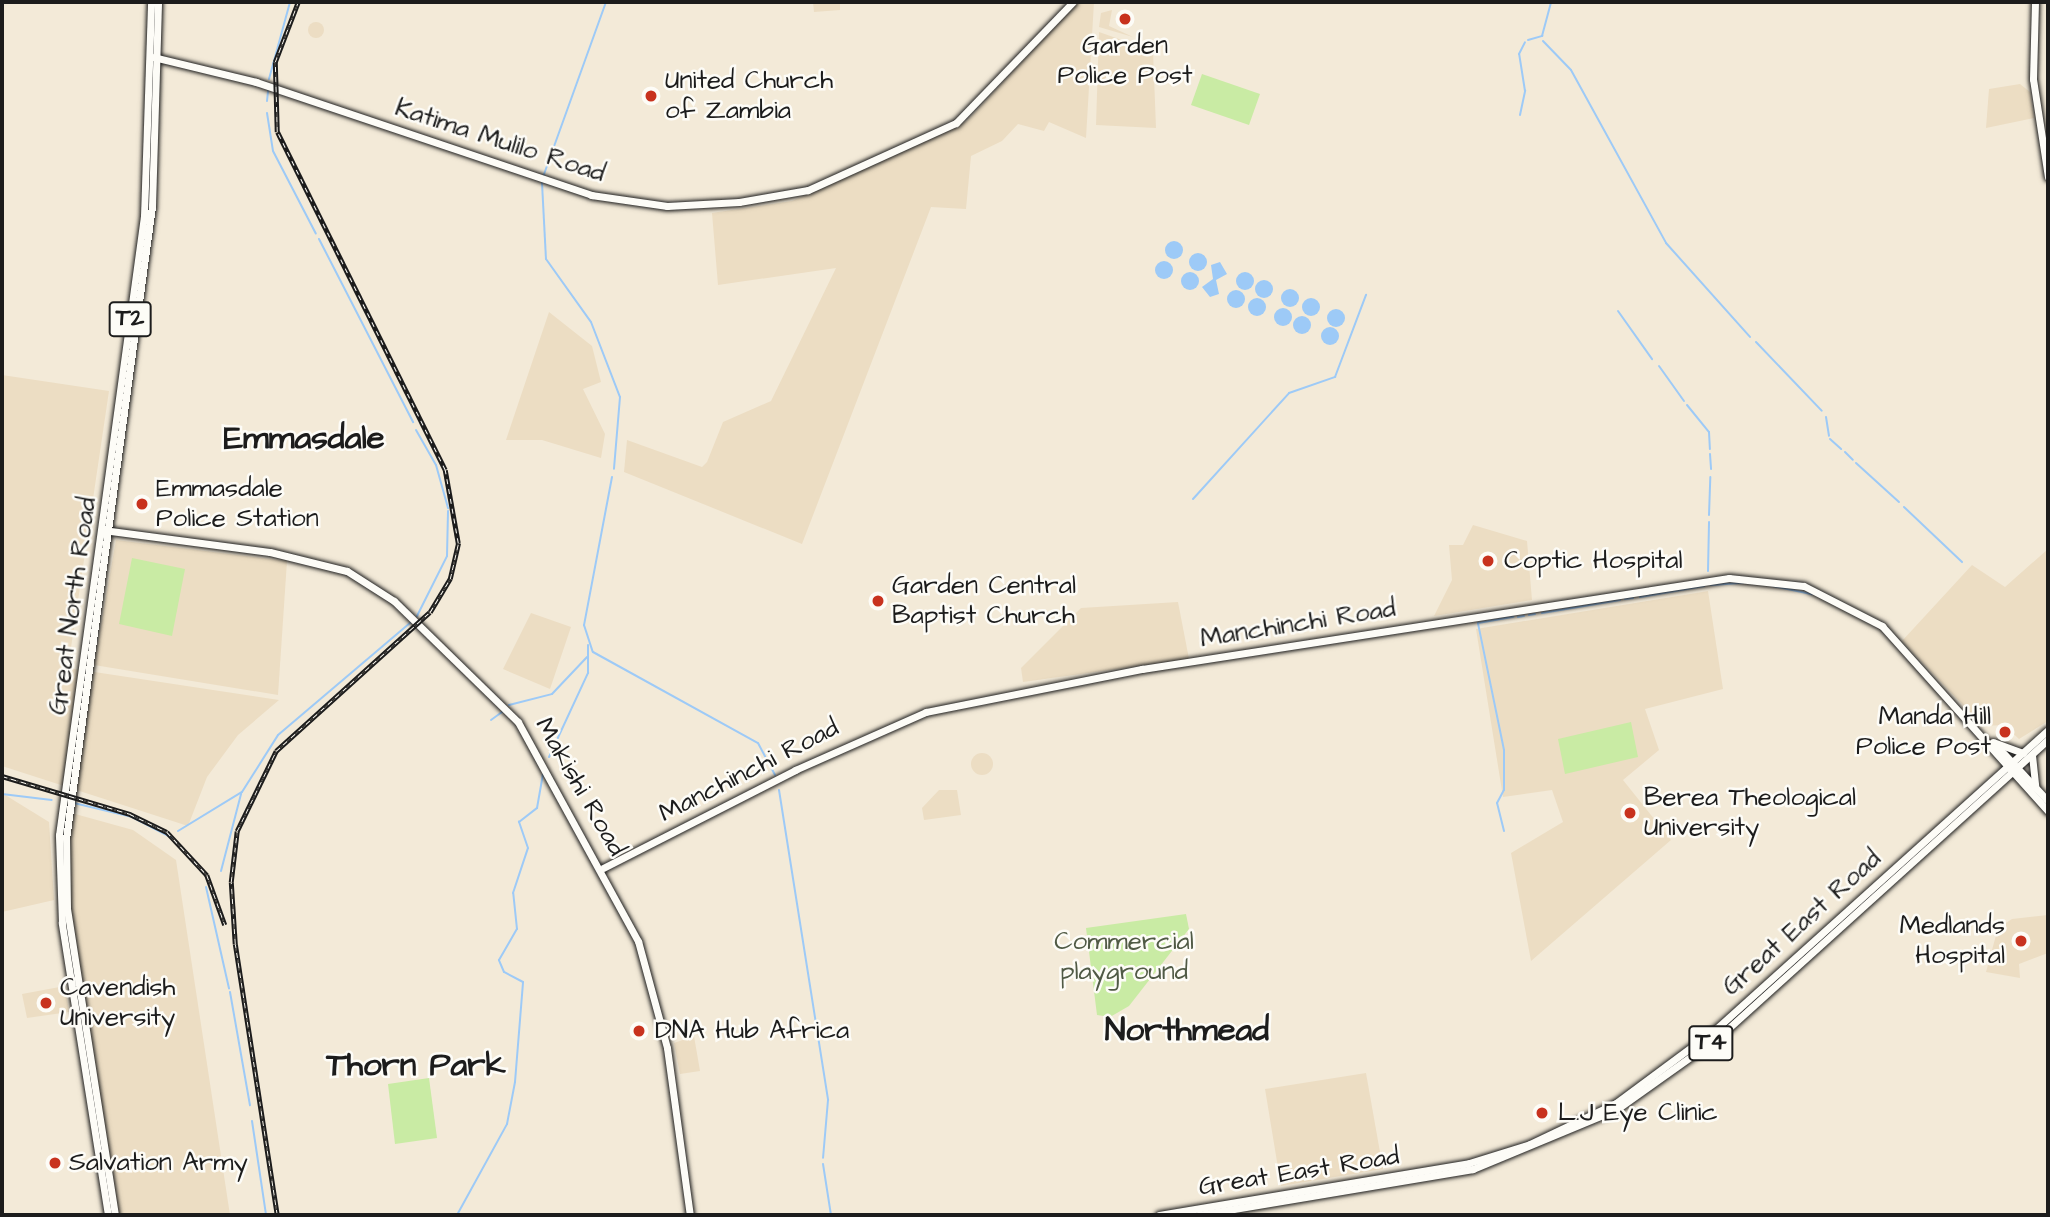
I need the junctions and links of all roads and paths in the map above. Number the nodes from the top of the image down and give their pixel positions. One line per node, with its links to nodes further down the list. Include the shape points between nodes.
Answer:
1 (151, 2): 5 (main road, Great North Road / T2)
2 (158, 2): 5 (main road, Great North Road / T2)
3 (1073, 2): 5 (main road, Katima Mulilo Road, via 956,123 808,190 764,200 667,206 542,181 266,85)
4 (2035, 2): 6 (main road, via 2033,79)
5 (154, 57): 7 (main road, Great North Road / T2, via 144,225)
6 (2048, 177)
7 (103, 530): 18 (main road, Makishi Road, via 290,556 368,582 518,722); 19 (main road, Great North Road / T2, via 64,770 59,870); 20 (main road, Great North Road / T2, via 71,775 65,869)
8 (2048, 730): 12 (main road, Great East Road / T4)
9 (1980, 731): 11 (main road, Manchinchi Road); 14 (main road, Manchinchi Road); 18 (main road, Manchinchi Road, via 1909,651 1866,615 1797,584 1729,578 1142,669 926,712 794,770)
10 (2048, 740): 13 (main road, Great East Road / T4)
11 (1993, 742): 12 (main road); 14 (main road, Manchinchi Road)
12 (2023, 753): 14 (main road, Great East Road / T4)
13 (2032, 755): 14 (main road, Great East Road / T4); 15 (main road)
14 (2013, 771): 15 (main road); 17 (main road); 22 (main road, Great East Road / T4, via 1717,1028 1639,1088 1586,1119 1469,1163); 23 (main road, Great East Road / T4, via 1721,1035 1618,1109 1473,1169)
15 (2035, 786): 16 (main road)
16 (2048, 801)
17 (2048, 811)
18 (603, 868): 21 (main road, Makishi Road, via 655,996)
19 (108, 1215)
20 (115, 1215)
21 (690, 1215)
22 (1159, 1215)
23 (1198, 1215)

